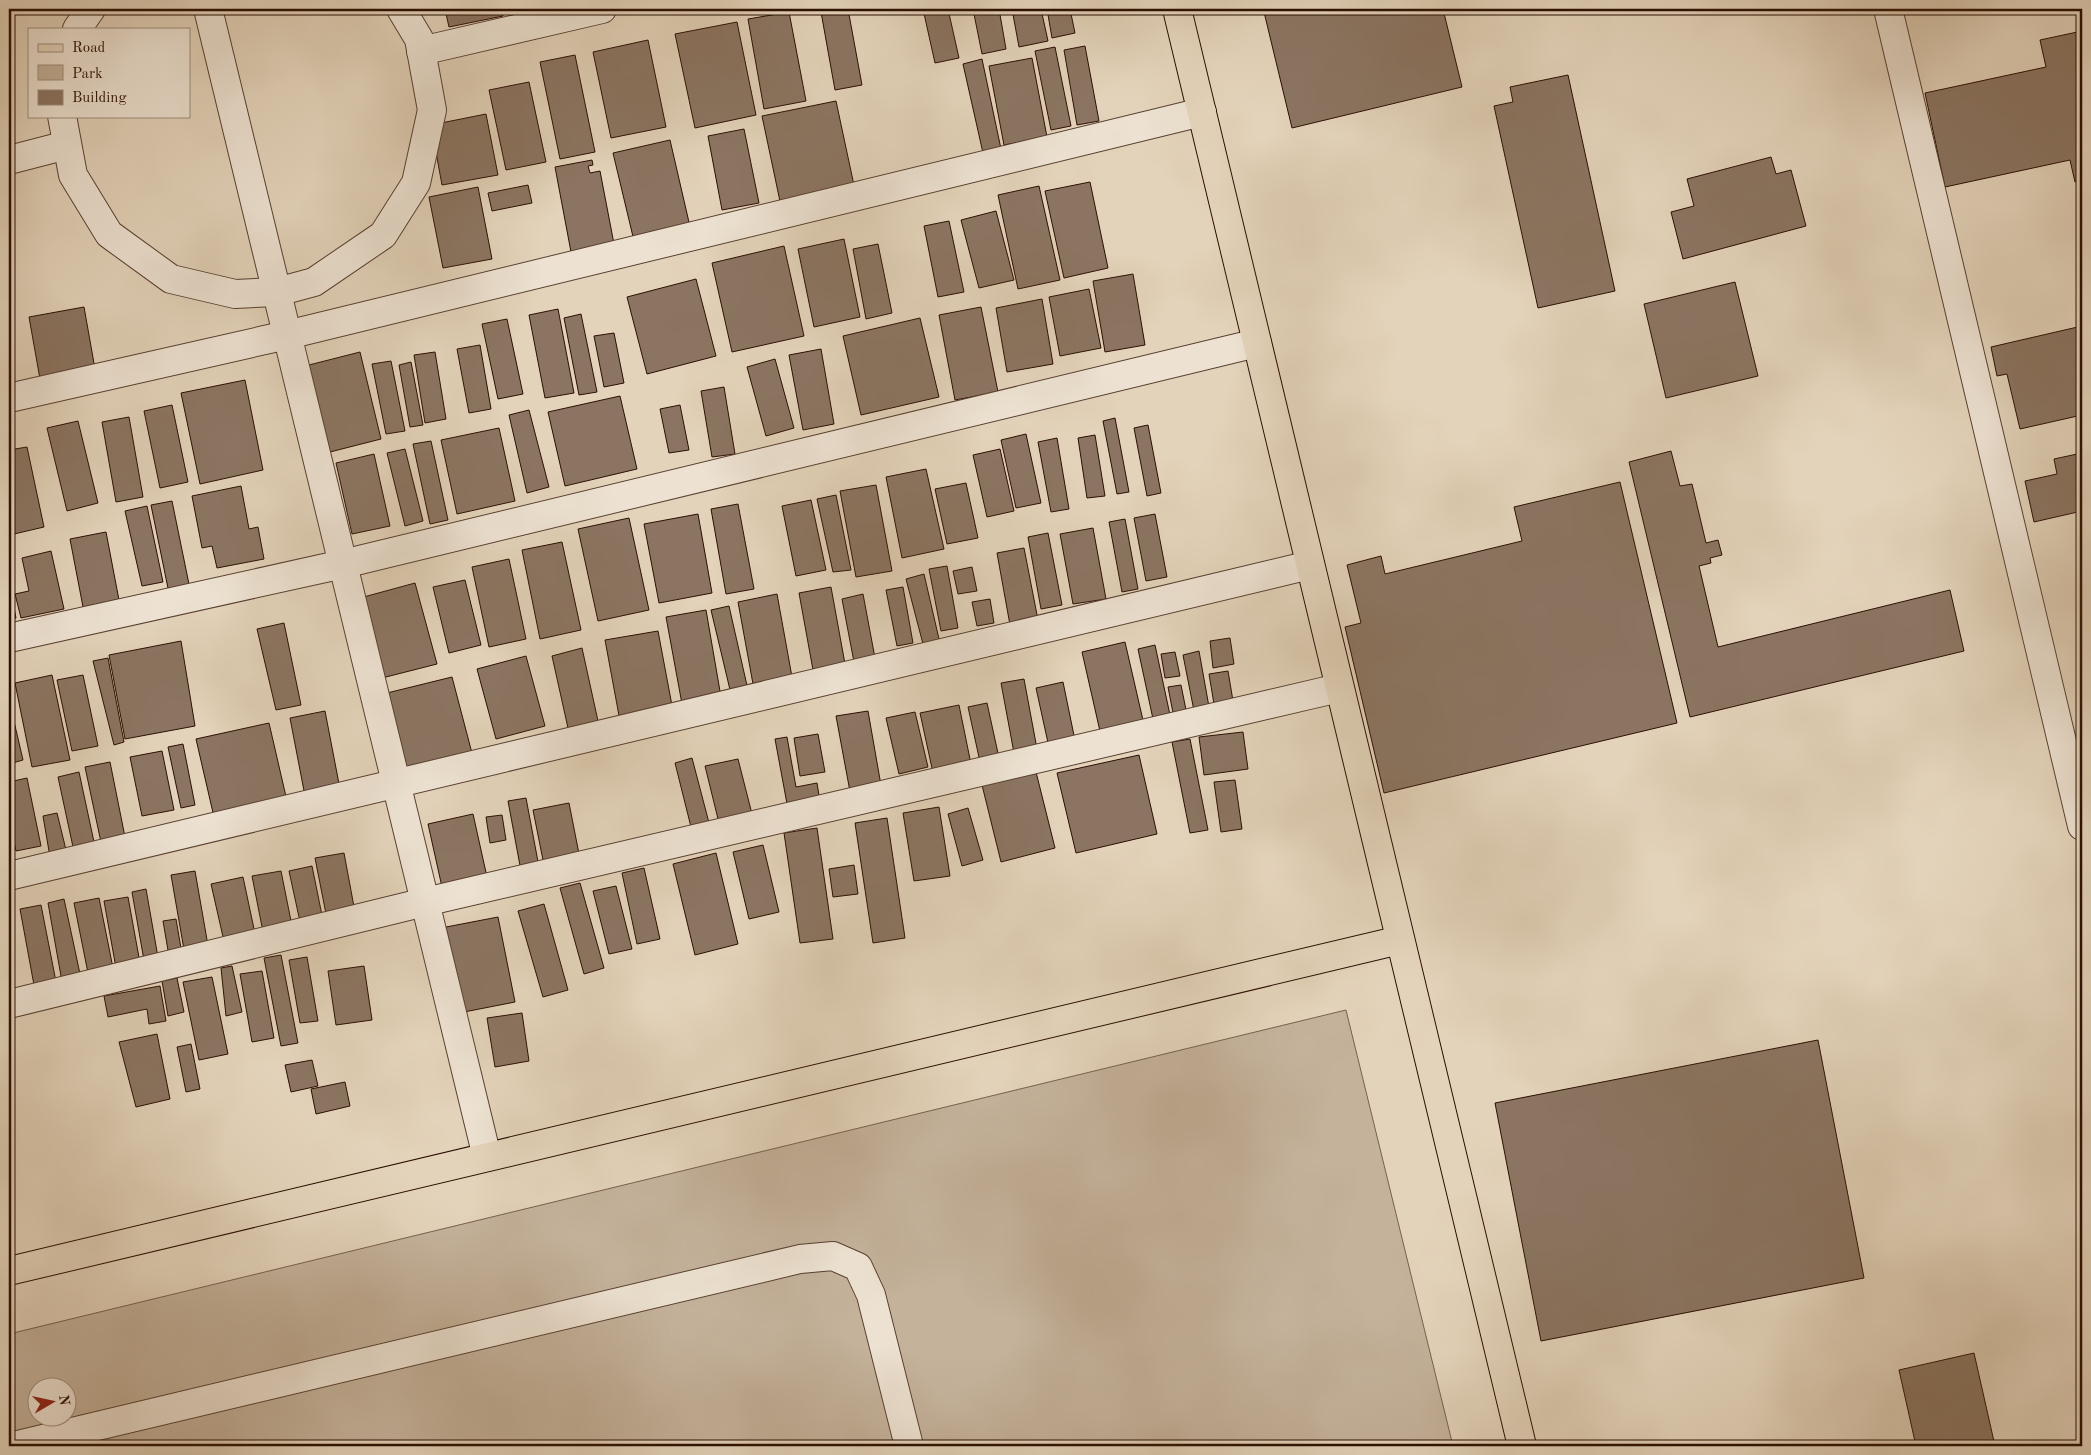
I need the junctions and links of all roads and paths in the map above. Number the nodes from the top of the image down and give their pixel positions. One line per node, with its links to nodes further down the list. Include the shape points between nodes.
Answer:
1 (91, 9): 7 (street)
2 (208, 9): 13 (street)
3 (401, 9): 8 (street, via 419,39)
4 (602, 9): 8 (street)
5 (1177, 9): 9 (main road)
6 (1888, 9): 22 (street)
7 (78, 28)
8 (421, 51): 13 (street, via 432,110 416,183 383,235 314,282)
9 (1202, 112): 14 (street); 15 (main road)
10 (62, 118): 11 (street)
11 (67, 145): 12 (street); 13 (street, via 72,175 109,234 171,279 235,294)
12 (9, 160)
13 (277, 292): 14 (street)
14 (287, 335): 16 (street); 17 (street)
15 (1257, 343): 17 (street); 18 (main road)
16 (9, 398)
17 (342, 564): 19 (street); 21 (street)
18 (1310, 564): 20 (main road); 21 (street)
19 (9, 638)
20 (1339, 688): 24 (street); 25 (main road)
21 (396, 784): 23 (street); 24 (street)
22 (2082, 826)
23 (9, 876)
24 (425, 902): 26 (street); 27 (street)
25 (1400, 940): 27 (main road); 31 (main road)
26 (9, 1004)
27 (487, 1157): 28 (main road)
28 (9, 1271)
29 (13, 1446): 30 (street, via 800,1259 833,1256 858,1267 871,1295)
30 (908, 1446)
31 (1522, 1446)

